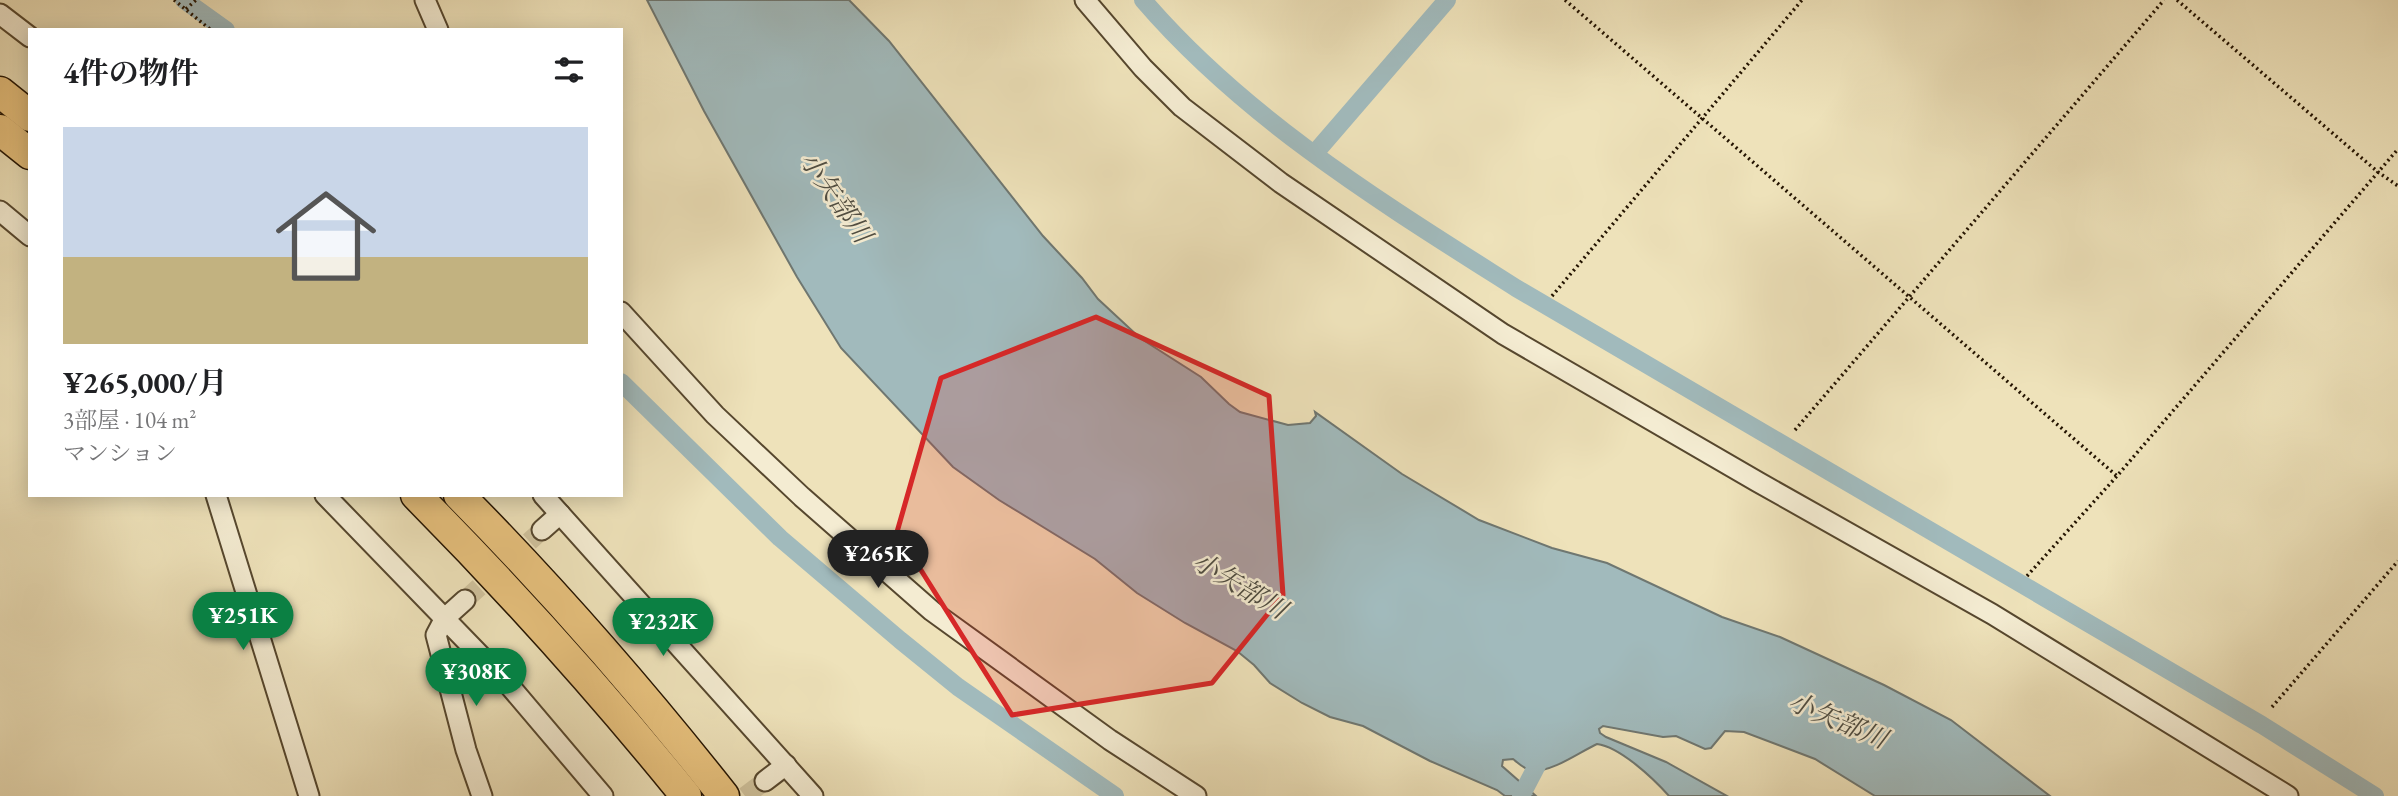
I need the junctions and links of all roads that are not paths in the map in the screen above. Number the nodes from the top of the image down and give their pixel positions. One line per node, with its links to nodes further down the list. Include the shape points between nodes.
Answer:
1 (425, 0): 4 (street)
2 (1085, 0): 31 (street, via 1182,107 1281,183 1503,334 1992,614)
3 (0, 14): 5 (street)
4 (437, 28)
5 (28, 35)
6 (0, 92): 7 (highway)
7 (28, 114)
8 (0, 130): 9 (highway)
9 (28, 151)
10 (0, 211): 11 (street)
11 (28, 234)
12 (623, 314): 30 (street, via 716,415 932,611)
13 (217, 497): 24 (street)
14 (327, 497): 21 (street)
15 (418, 497): 27 (highway, via 567,654)
16 (461, 497): 28 (highway, via 593,639)
17 (545, 497): 18 (street)
18 (560, 514): 19 (street); 22 (street)
19 (542, 530)
20 (465, 600): 21 (street)
21 (445, 618): 25 (street, via 436,635); 26 (street)
22 (786, 765): 23 (street); 29 (street)
23 (765, 781)
24 (309, 796)
25 (482, 796)
26 (603, 796)
27 (686, 796)
28 (727, 796)
29 (813, 796)
30 (1196, 796)
31 (2288, 796)

